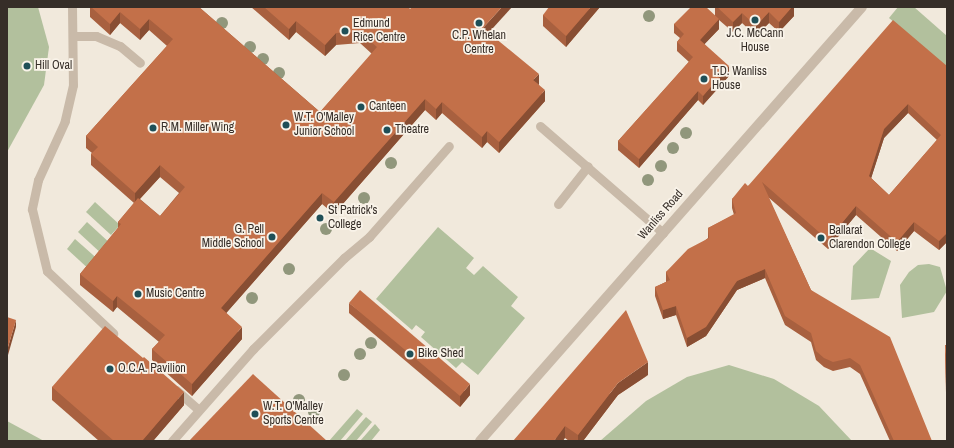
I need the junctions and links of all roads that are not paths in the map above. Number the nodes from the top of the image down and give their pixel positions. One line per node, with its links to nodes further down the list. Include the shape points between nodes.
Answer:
1 (72, 7): 3 (lane)
2 (862, 7): 9 (street, Wanliss Road)
3 (74, 36): 4 (lane, via 96,36 120,46); 10 (lane, via 73,85 65,121 38,180 32,209 35,230 47,272)
4 (140, 63)
5 (540, 126): 7 (lane)
6 (449, 146): 12 (lane, via 369,237 344,258 253,349)
7 (588, 166): 8 (lane); 9 (lane)
8 (558, 204)
9 (663, 233): 14 (street, Wanliss Road)
10 (121, 341)
11 (169, 383): 12 (lane)
12 (198, 409): 13 (lane)
13 (172, 441)
14 (480, 441)

